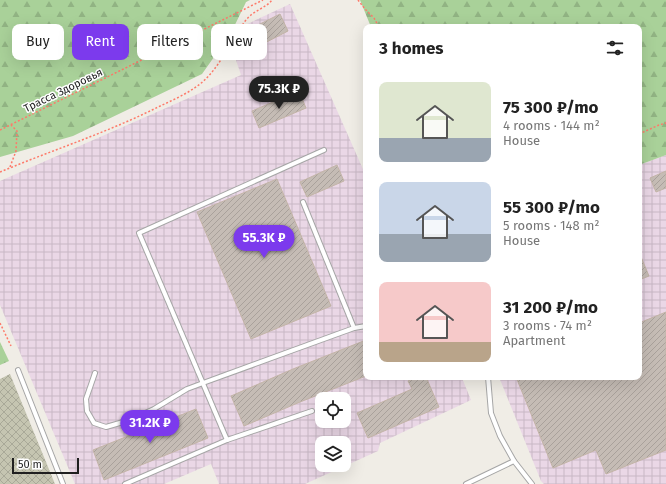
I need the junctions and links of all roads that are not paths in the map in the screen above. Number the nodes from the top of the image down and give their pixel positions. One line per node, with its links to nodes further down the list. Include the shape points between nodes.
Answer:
1 (324, 150): 8 (lane, via 139,233)
2 (303, 202): 4 (lane)
3 (363, 326): 4 (lane)
4 (354, 328): 8 (lane)
5 (18, 370): 12 (lane)
6 (95, 373): 8 (lane, via 86,399 87,411 94,423 106,427 130,420)
7 (488, 380): 11 (lane, via 491,413)
8 (203, 383): 10 (lane)
9 (312, 411): 10 (lane)
10 (227, 440): 13 (lane)
11 (514, 461): 14 (lane); 15 (lane)
12 (63, 484)
13 (125, 484)
14 (466, 484)
15 (532, 484)

